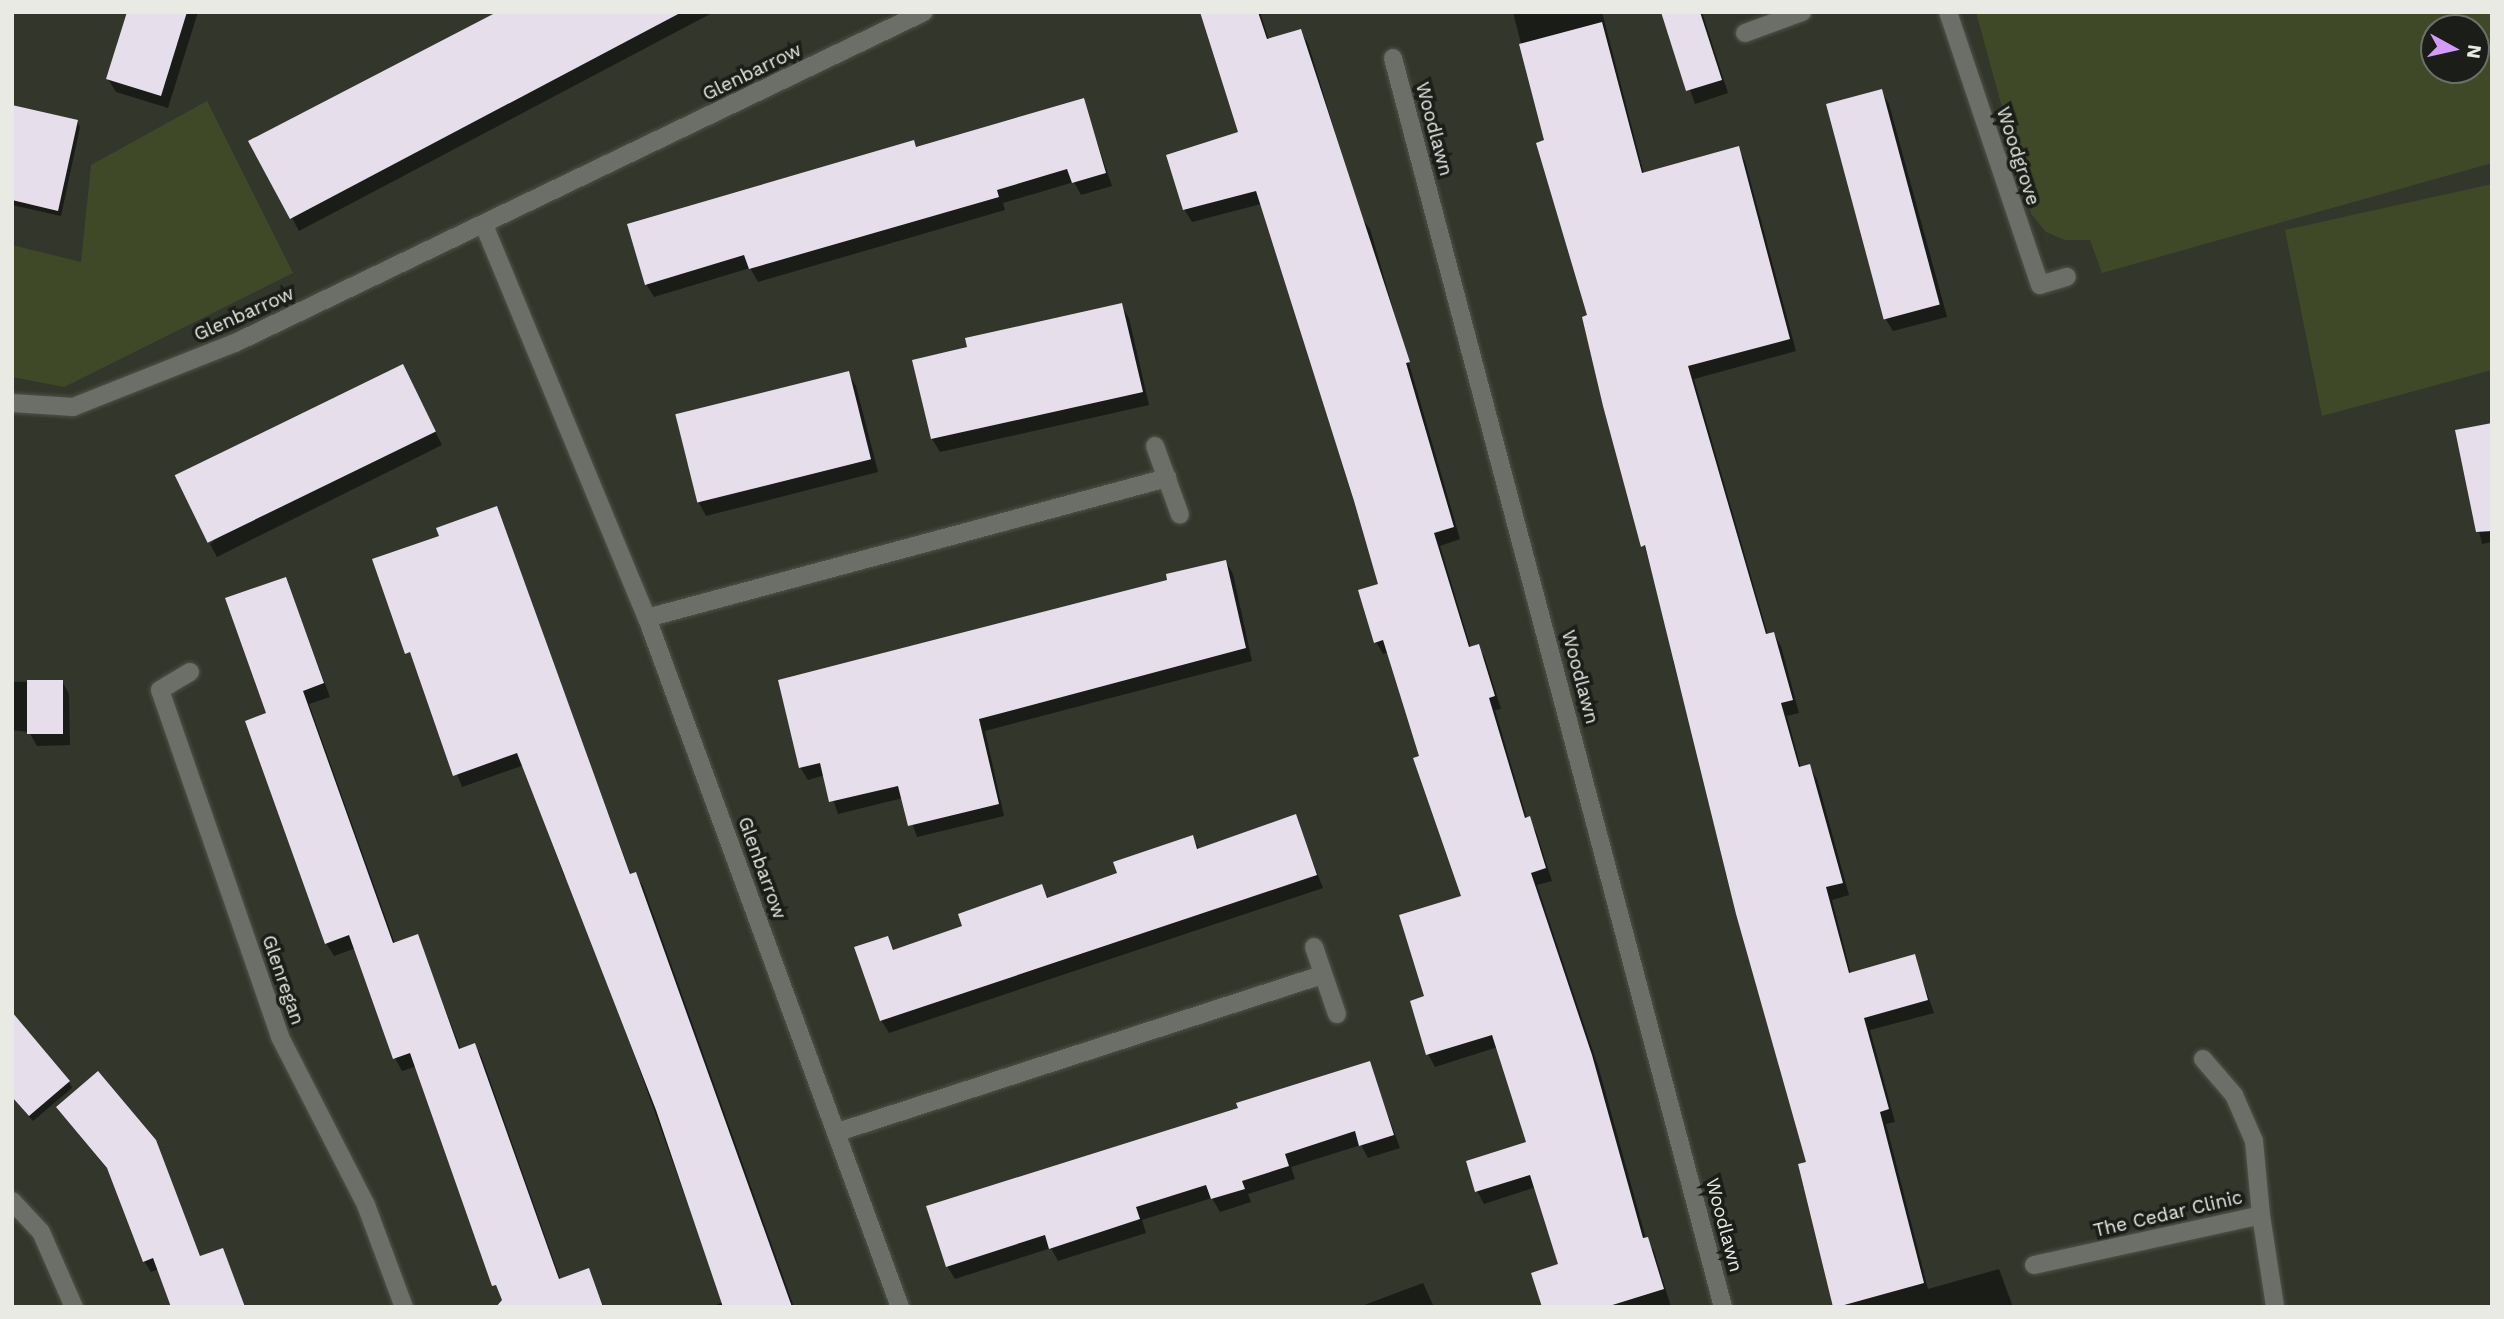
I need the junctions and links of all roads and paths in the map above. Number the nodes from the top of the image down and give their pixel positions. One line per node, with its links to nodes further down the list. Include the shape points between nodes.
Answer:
1 (924, 12): 6 (street, Glenbarrow)
2 (1802, 12): 4 (street)
3 (1948, 12): 7 (street, Woodgrove, via 2039,285)
4 (1745, 33)
5 (1393, 58): 25 (street, Woodlawn)
6 (484, 225): 8 (street, Glenbarrow, via 235,343 73,407); 12 (street, Glenbarrow)
7 (2067, 278)
8 (12, 403)
9 (1155, 446): 10 (street)
10 (1167, 478): 11 (street); 12 (street)
11 (1180, 515)
12 (647, 618): 18 (street, Glenbarrow)
13 (190, 672): 23 (street, Glenregan, via 160,690 280,1037 366,1205)
14 (1314, 947): 15 (street)
15 (1322, 975): 16 (street); 18 (street)
16 (1338, 1013)
17 (2203, 1059): 20 (street, via 2234,1095 2254,1141)
18 (838, 1132): 24 (street, Glenbarrow)
19 (12, 1200): 22 (street, via 41,1232)
20 (2260, 1215): 21 (street, The Cedar Clinic); 26 (street, The Cedar Clinic)
21 (2034, 1265)
22 (74, 1307)
23 (404, 1307)
24 (900, 1307)
25 (1723, 1307)
26 (2275, 1307)

